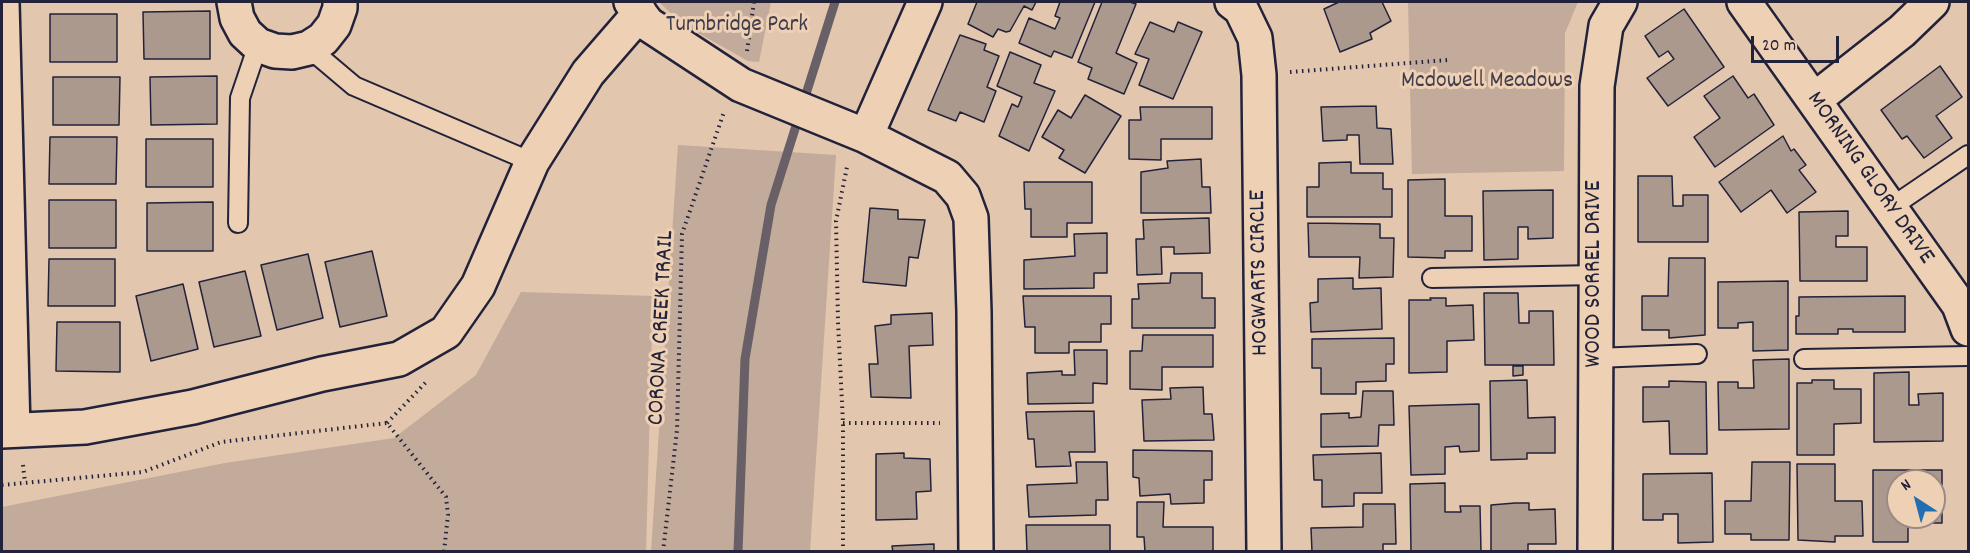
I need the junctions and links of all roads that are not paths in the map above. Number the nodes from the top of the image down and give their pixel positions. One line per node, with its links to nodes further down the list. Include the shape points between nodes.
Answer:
1 (2, 2): 25 (street)
2 (234, 2): 10 (street, via 241,26)
3 (340, 2): 11 (street, via 334,25)
4 (925, 2): 13 (street)
5 (1232, 2): 27 (street, HOGWARTS CIRCLE, via 1241,9 1255,38 1259,75)
6 (1620, 2): 18 (street, WOOD SORREL DRIVE, via 1606,26 1597,86)
7 (1744, 2): 12 (street, MORNING GLORY DRIVE)
8 (1932, 2): 12 (street, via 1902,31)
9 (636, 7): 13 (street, via 648,24 744,70 831,122); 15 (street, via 588,73)
10 (258, 45): 11 (street, via 275,51); 17 (lane, via 240,98)
11 (309, 48): 15 (lane, via 354,86)
12 (1814, 100): 16 (street, MORNING GLORY DRIVE)
13 (866, 136): 26 (street, via 947,177 963,196 972,218)
14 (1968, 155): 16 (lane)
15 (532, 162): 25 (street, via 478,286 446,332 399,359 193,407 85,427)
16 (1890, 208): 20 (street, MORNING GLORY DRIVE, via 1959,305)
17 (238, 223)
18 (1597, 275): 19 (lane); 23 (street, WOOD SORREL DRIVE)
19 (1432, 278)
20 (1968, 329)
21 (1697, 354): 23 (lane)
22 (1968, 356): 24 (lane)
23 (1596, 358): 28 (street, WOOD SORREL DRIVE)
24 (1804, 359)
25 (7, 430)
26 (976, 552)
27 (1264, 552)
28 (1595, 552)

